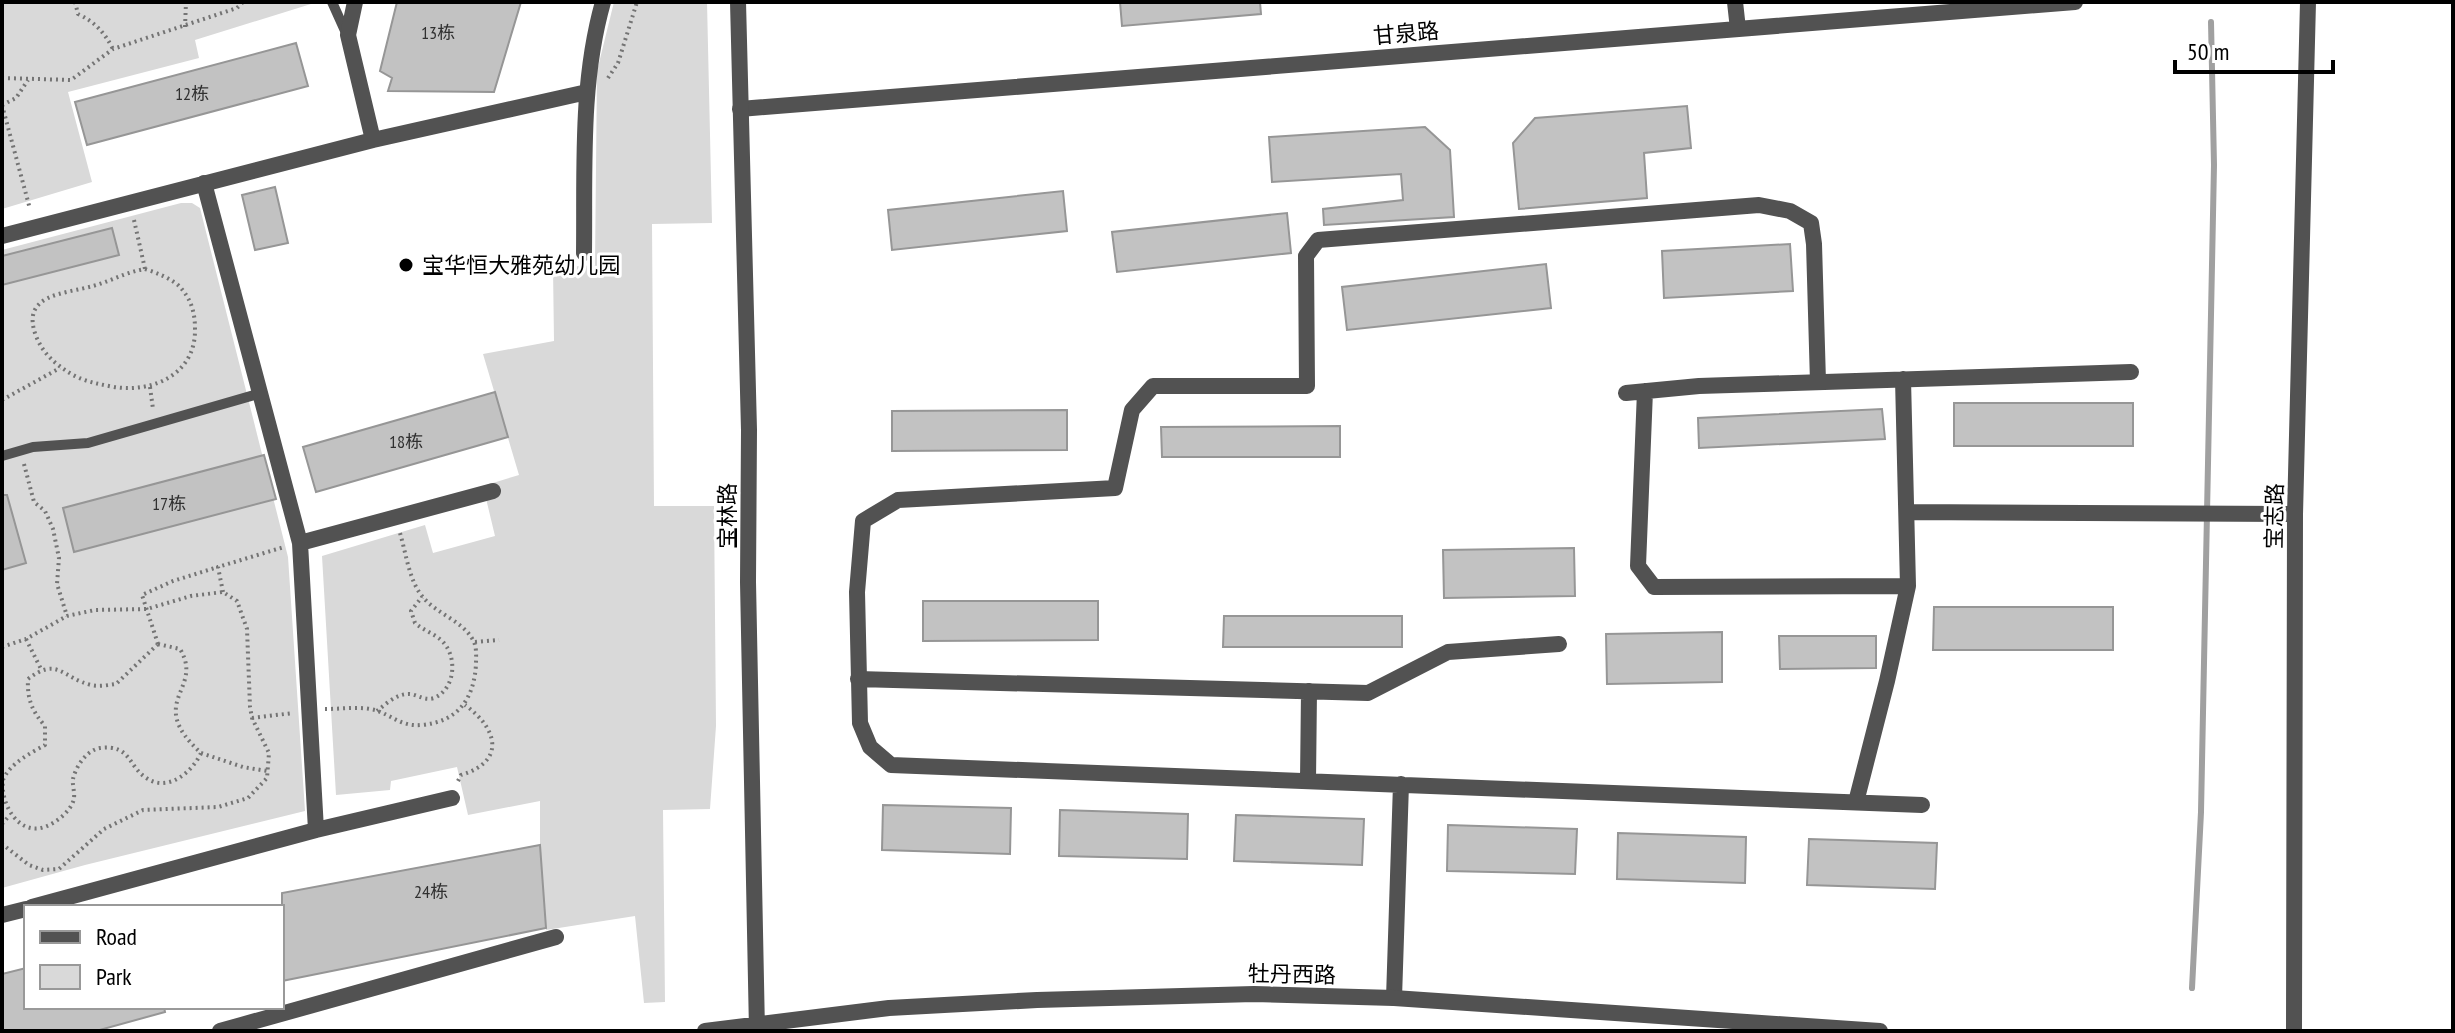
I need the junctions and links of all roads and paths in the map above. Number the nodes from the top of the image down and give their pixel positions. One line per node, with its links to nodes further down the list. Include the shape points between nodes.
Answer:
1 (75, 2): 15 (path, via 78,14 92,21)
2 (186, 2): 12 (path)
3 (243, 2): 12 (path)
4 (332, 2): 14 (lane)
5 (355, 2): 14 (street)
6 (603, 2): 18 (street)
7 (637, 2): 18 (path, via 618,63 606,80)
8 (738, 2): 20 (street, 宝林路)
9 (1735, 2): 13 (street)
10 (2075, 2): 13 (street, 甘泉路)
11 (2308, 2): 42 (street, 宝志路)
12 (185, 27): 15 (path)
13 (1738, 29): 20 (street, 甘泉路)
14 (349, 38): 21 (street)
15 (113, 49): 17 (path, via 71,80)
16 (2, 78): 17 (path)
17 (28, 79): 19 (path, via 16,98)
18 (587, 92): 21 (street); 26 (street)
19 (2, 105): 24 (path)
20 (740, 109): 81 (street, 宝林路)
21 (373, 140): 22 (street)
22 (204, 183): 23 (street); 34 (street)
23 (130, 203): 24 (street); 27 (path)
24 (35, 227): 25 (street)
25 (2, 236)
26 (584, 253)
27 (145, 269): 28 (path, via 47,297 36,308 31,322 42,350); 32 (path, via 178,285 195,314 196,344 189,359 177,374)
28 (60, 368): 32 (path, via 86,382 132,390); 36 (path)
29 (2131, 372): 30 (street)
30 (1903, 379): 31 (street); 41 (street)
31 (1818, 382): 33 (street); 58 (street, via 1811,223 1790,211 1759,205 1318,240 1306,256 1307,386 1153,386 1132,410 1115,488 898,500 863,521)
32 (150, 387): 37 (path)
33 (1645, 391): 35 (street); 46 (street, via 1638,566 1654,587)
34 (261, 393): 37 (lane); 44 (street)
35 (1626, 393)
36 (2, 400)
37 (156, 424): 38 (lane, via 88,443)
38 (20, 451): 39 (lane); 50 (path, via 34,502 53,529 57,584)
39 (2, 456)
40 (493, 491): 43 (street)
41 (1907, 512): 42 (street); 46 (street)
42 (2295, 514): 85 (street, 宝志路)
43 (395, 517): 44 (street); 48 (path)
44 (300, 543): 45 (path); 61 (street)
45 (218, 567): 47 (path); 49 (path, via 142,595)
46 (1908, 586): 70 (street)
47 (223, 592): 49 (path); 63 (path, via 237,601 247,629)
48 (422, 596): 53 (path); 62 (path, via 411,611 415,623 441,640 451,654 448,687 434,698 400,695)
49 (147, 609): 50 (path); 54 (path)
50 (67, 616): 51 (path)
51 (26, 639): 56 (path); 57 (path)
52 (499, 640): 53 (path)
53 (475, 642): 60 (path, via 475,680)
54 (158, 644): 57 (path, via 116,684 93,686 60,669); 64 (path, via 180,649 188,662 174,712 184,737)
55 (1559, 644): 59 (street, via 1448,652 1368,693)
56 (2, 647)
57 (41, 669): 66 (path, via 28,679 27,695 45,726 45,745 22,758)
58 (858, 679): 59 (street); 67 (street, via 860,723 870,747 891,765)
59 (1309, 691): 67 (street)
60 (465, 705): 62 (path, via 424,725 400,723); 69 (path, via 487,724 492,751 486,762 461,775)
61 (309, 710): 62 (path); 63 (path); 74 (street)
62 (377, 711)
63 (252, 718): 65 (path, via 269,753)
64 (201, 753): 65 (path); 72 (path, via 187,773 163,783 149,780 127,754 96,749 80,763 73,780 75,800 65,814 44,828 27,827)
65 (267, 771): 75 (path, via 267,778 248,798 218,807 143,810 104,829 59,869 29,865)
66 (3, 779): 72 (path)
67 (1308, 781): 68 (street)
68 (1401, 784): 70 (street); 80 (street)
69 (452, 798): 74 (street)
70 (1856, 802): 71 (street)
71 (1922, 805)
72 (9, 816): 73 (path)
73 (2, 824)
74 (316, 830): 76 (street)
75 (2, 844)
76 (39, 905)
77 (24, 910): 78 (street)
78 (2, 915)
79 (556, 937): 82 (street)
80 (1394, 998): 81 (street, 牡丹西路, via 1254,994 1037,1000 889,1008); 84 (street, 牡丹西路)
81 (757, 1028): 83 (street, 牡丹西路)
82 (220, 1031)
83 (705, 1031)
84 (1880, 1031)
85 (2294, 1031)

